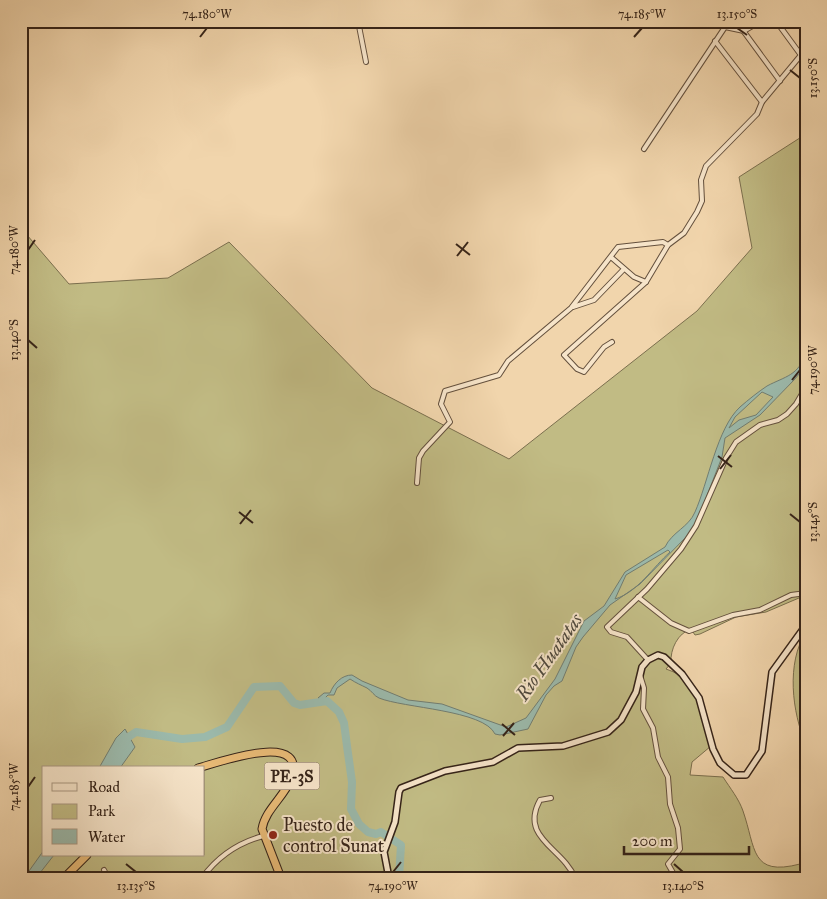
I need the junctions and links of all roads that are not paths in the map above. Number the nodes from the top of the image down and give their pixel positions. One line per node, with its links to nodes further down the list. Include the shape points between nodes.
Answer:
1 (358, 21): 11 (street)
2 (729, 21): 6 (street)
3 (736, 21): 7 (street)
4 (761, 21): 7 (street)
5 (776, 21): 10 (street)
6 (725, 27): 7 (street); 8 (street)
7 (744, 31): 13 (street)
8 (715, 42): 14 (street); 15 (street)
9 (806, 50): 10 (street)
10 (801, 55): 12 (street); 13 (street)
11 (366, 62)
12 (806, 62)
13 (780, 80): 14 (street)
14 (762, 102): 16 (street, via 757,114 706,166 700,208 684,233)
15 (644, 149)
16 (668, 245): 17 (street, via 663,242 618,247); 19 (street)
17 (612, 258): 18 (street); 20 (street)
18 (624, 269): 19 (street); 20 (street, via 594,300)
19 (646, 282): 21 (street, via 564,355 584,372)
20 (572, 308): 23 (street, via 508,361 495,377 445,391 441,404 450,422 422,451)
21 (612, 342)
22 (806, 387): 25 (street, via 787,414 736,442 692,534)
23 (417, 483)
24 (806, 592): 25 (street, via 689,632 671,623)
25 (638, 597): 27 (street, via 607,629 627,637)
26 (806, 625): 27 (street, via 772,672 762,750 750,772 743,777 720,763 699,698 682,674 661,655)
27 (648, 660): 28 (street)
28 (640, 674): 38 (street, via 636,692 621,720 608,732 564,746 518,748 493,762 453,769 411,783 399,792 395,822 384,852); 40 (street, via 644,688 643,709 656,735 658,757 668,777 670,804 678,828 680,849 668,864)
29 (205, 766): 31 (highway, PE-3S, via 258,753 276,751 287,755 292,764 291,779 263,823)
30 (551, 798): 39 (street, via 540,800 537,806 534,822 537,833 568,863)
31 (263, 836): 36 (street, via 229,850); 37 (highway)
32 (87, 856): 34 (highway)
33 (104, 870): 35 (street)
34 (64, 878)
35 (108, 878)
36 (202, 878)
37 (281, 878)
38 (389, 878)
39 (575, 878)
40 (676, 878)

